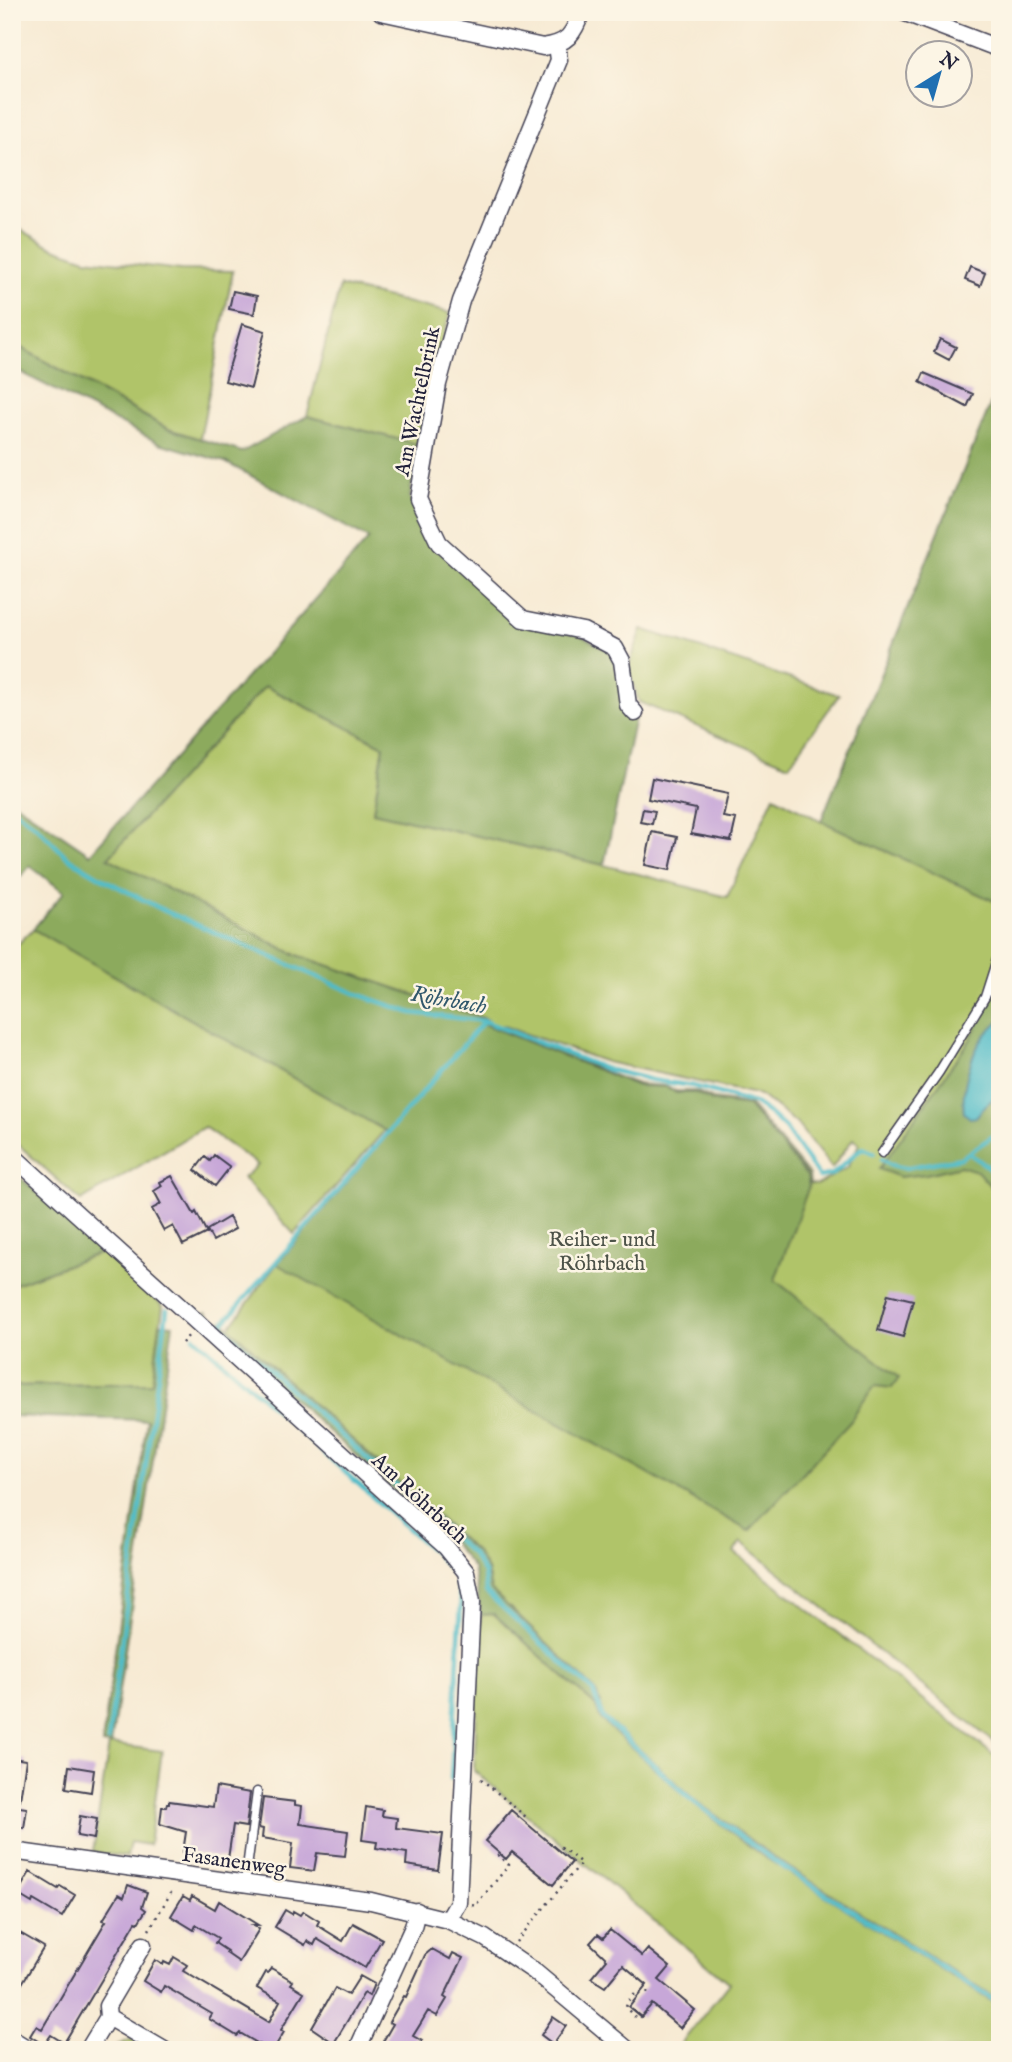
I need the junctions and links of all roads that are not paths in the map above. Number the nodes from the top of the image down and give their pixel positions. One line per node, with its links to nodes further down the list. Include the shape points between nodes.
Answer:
1 (381, 12): 4 (street, via 543,47)
2 (582, 12): 4 (street, via 567,40)
3 (903, 12): 5 (street)
4 (557, 45): 6 (street, Am Wachtelbrink, via 559,60 461,301 438,384 418,499 439,543 523,619 583,631 615,648 622,661 628,705)
5 (1000, 49)
6 (635, 713)
7 (1000, 950): 8 (lane, via 985,997)
8 (882, 1153)
9 (12, 1155): 14 (street, Am Röhrbach, via 446,1548 466,1572 472,1602 458,1903)
10 (257, 1792): 12 (lane)
11 (12, 1851): 12 (street, Fasanenweg)
12 (246, 1883): 13 (street, Fasanenweg)
13 (417, 1911): 14 (street, Fasanenweg); 21 (street)
14 (448, 1920): 22 (street, via 536,1972)
15 (143, 1945): 16 (street, via 107,2006)
16 (108, 2017): 19 (street); 20 (street)
17 (12, 2039): 18 (street)
18 (30, 2050)
19 (88, 2050)
20 (164, 2050)
21 (357, 2050)
22 (628, 2050)

